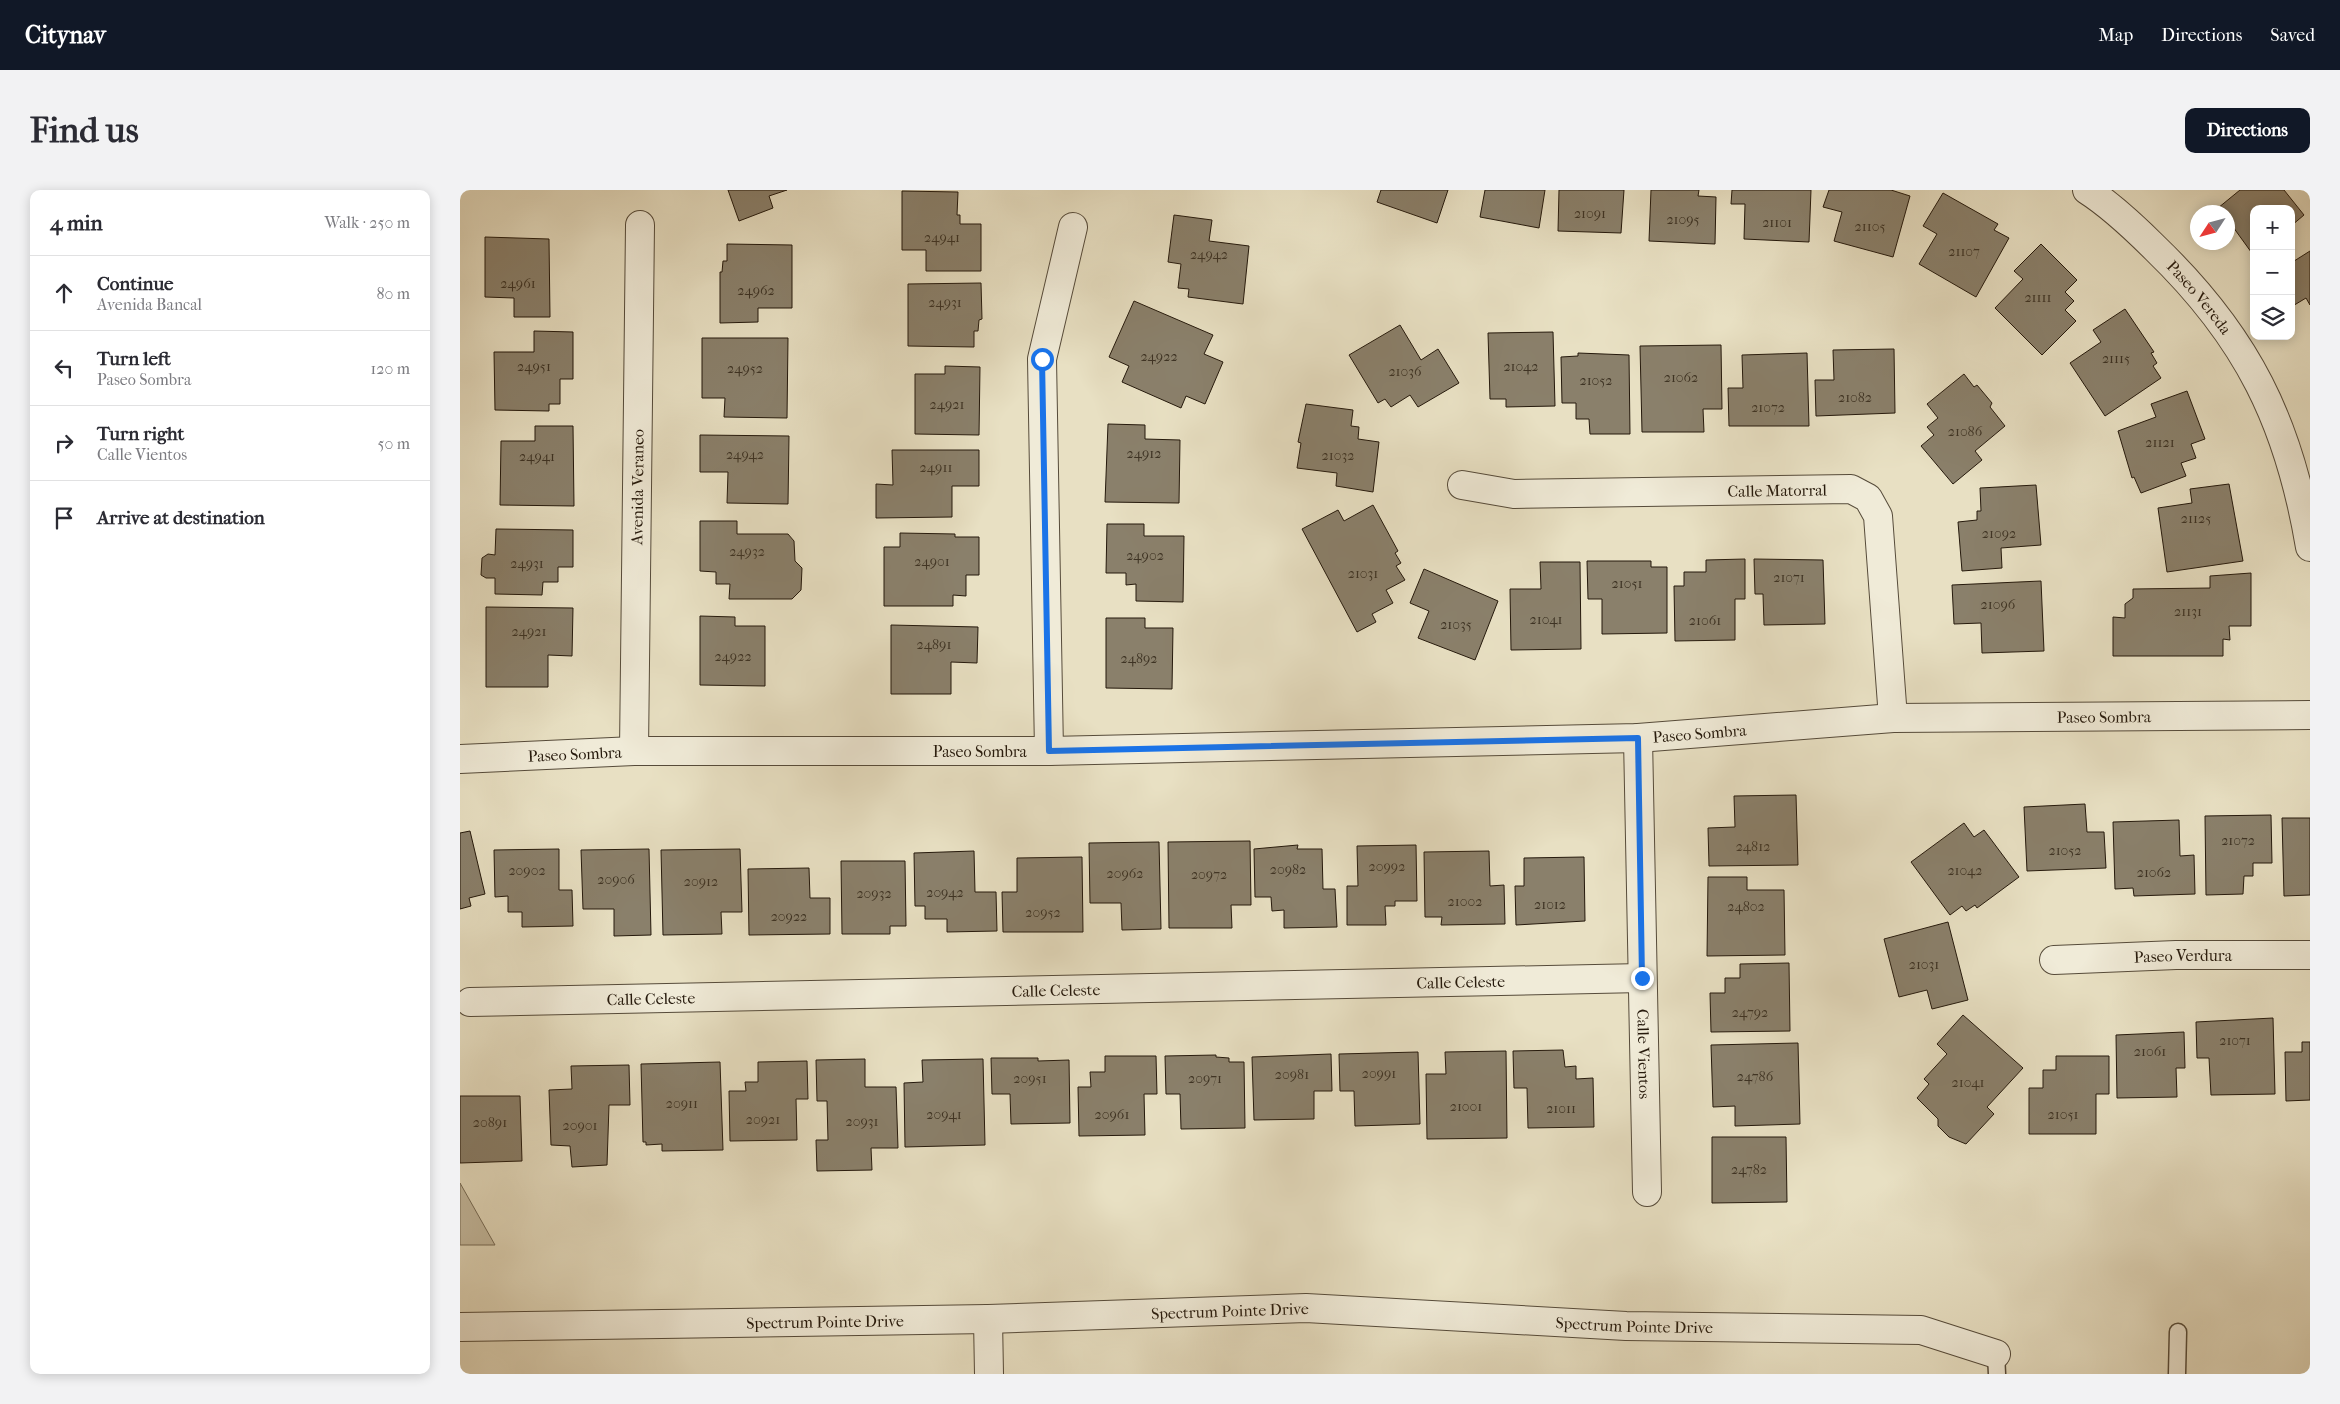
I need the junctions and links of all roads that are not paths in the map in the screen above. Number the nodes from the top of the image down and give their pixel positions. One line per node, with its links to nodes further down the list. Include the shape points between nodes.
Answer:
1 (2087, 190): 5 (street, Paseo Vereda, via 2174,266 2210,306 2241,349 2280,428 2294,469)
2 (640, 225): 9 (street, Avenida Veraneo)
3 (1073, 227): 10 (street, via 1042,359)
4 (1462, 485): 7 (street, Calle Matorral, via 1514,494 1851,489 1868,498 1878,516)
5 (2310, 547)
6 (2310, 715): 7 (street, Paseo Sombra)
7 (1892, 718): 8 (street, Paseo Sombra)
8 (1638, 738): 10 (street, Paseo Sombra); 14 (street, Calle Vientos)
9 (634, 751): 10 (street, Paseo Sombra); 11 (street, Paseo Sombra)
10 (1049, 751)
11 (460, 759)
12 (2310, 955): 13 (street, Paseo Verdura, via 2176,955)
13 (2054, 960)
14 (1642, 978): 15 (street, Calle Celeste); 16 (street, Calle Vientos)
15 (470, 1002)
16 (1647, 1192)
17 (988, 1319): 18 (street, Spectrum Pointe Drive); 20 (street, Spectrum Pointe Drive, via 1306,1308 1626,1326 1921,1330); 21 (street)
18 (460, 1327)
19 (2178, 1332): 22 (lane)
20 (1996, 1364)
21 (989, 1374)
22 (2177, 1374)

